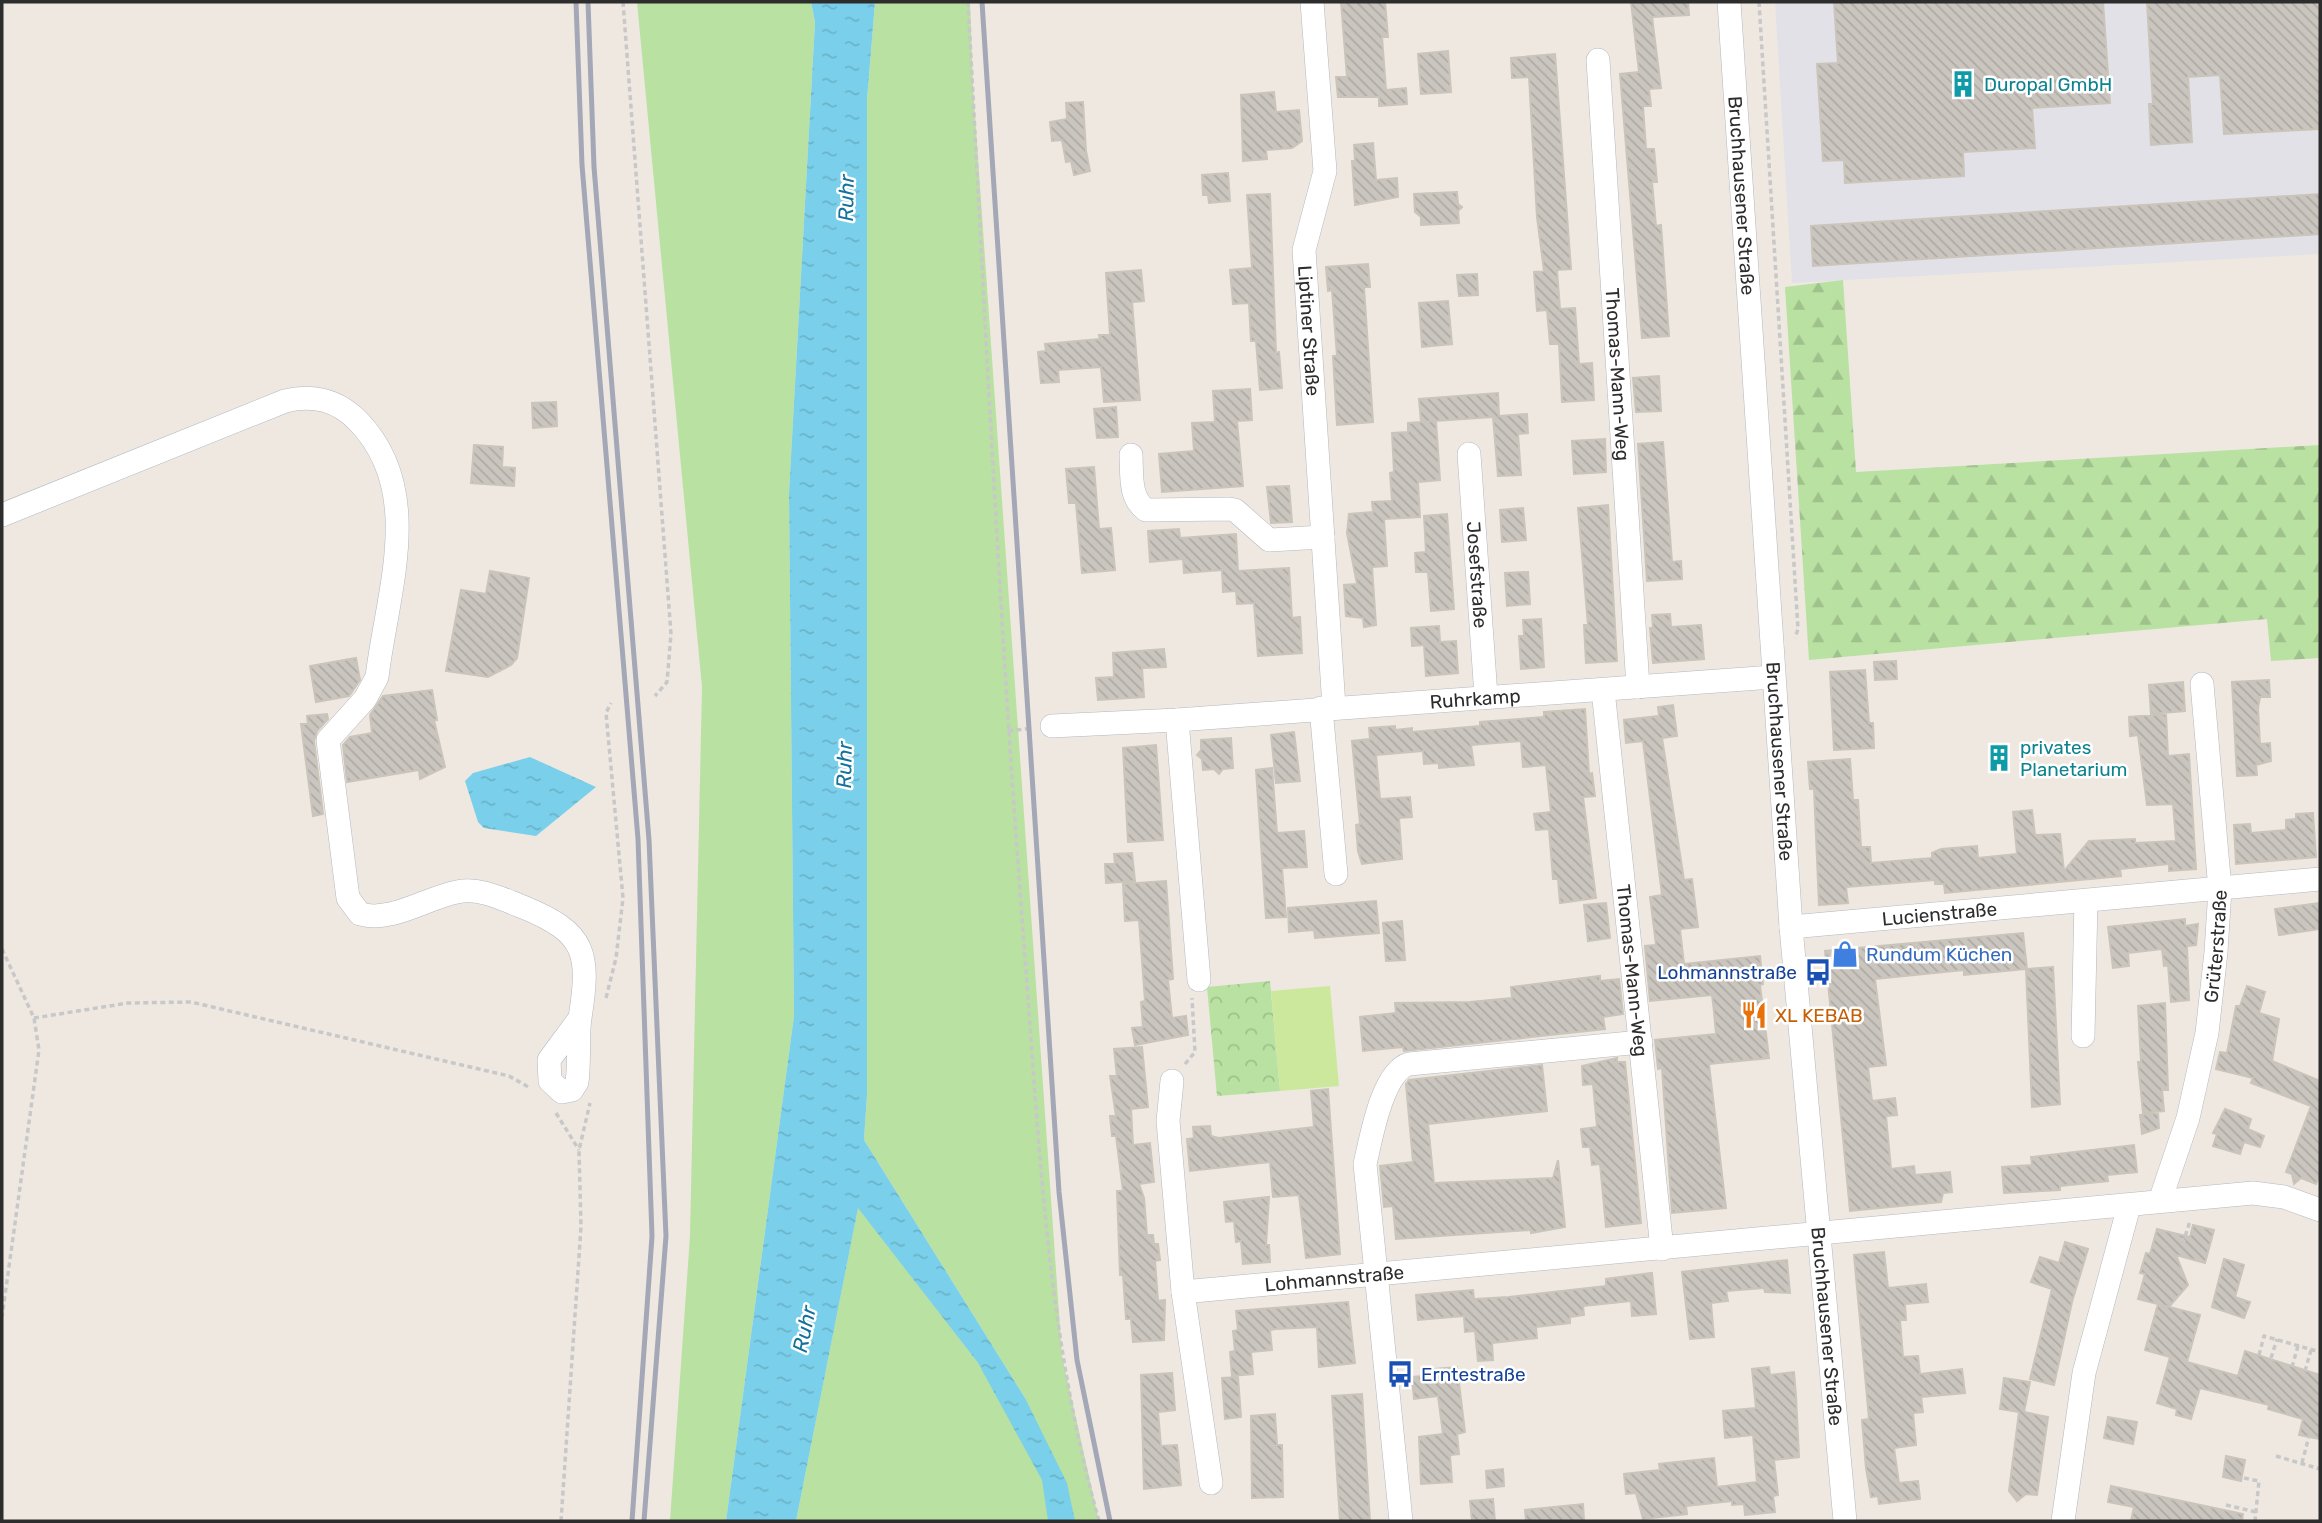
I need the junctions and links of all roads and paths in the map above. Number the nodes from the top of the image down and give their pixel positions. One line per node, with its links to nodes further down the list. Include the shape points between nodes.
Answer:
1 (623, 2): 16 (path, via 671,634 667,682)
2 (968, 2): 64 (path, via 1008,731 1039,1173 1062,1356)
3 (1312, 2): 10 (street, Liptiner Straße, via 1325,171 1304,250)
4 (1729, 2): 12 (street, Bruchhausener Straße)
5 (1759, 2): 11 (path, via 1798,629)
6 (1598, 60): 14 (street, Thomas-Mann-Weg)
7 (1469, 454): 17 (street, Josefstraße)
8 (1130, 455): 10 (street, via 1134,492 1146,510 1229,509 1269,540)
9 (2, 515): 31 (street, via 285,401 324,399 351,415 388,466 398,513 377,677 365,699 328,740 348,898 360,914 380,916 472,891 558,924 576,939 584,955 586,991)
10 (1323, 537): 19 (street, Liptiner Straße)
11 (1794, 642)
12 (1773, 677): 14 (street, Ruhrkamp); 26 (street, Bruchhausener Straße)
13 (2202, 684): 24 (street, Grüterstraße)
14 (1638, 687): 15 (street, Ruhrkamp)
15 (1603, 690): 17 (street, Ruhrkamp); 33 (street, Thomas-Mann-Weg)
16 (655, 696)
17 (1486, 696): 19 (street, Ruhrkamp)
18 (611, 703): 29 (path, via 606,713 623,898 616,958)
19 (1328, 708): 20 (street, Ruhrkamp); 22 (street, Liptiner Straße)
20 (1177, 720): 21 (street, Ruhrkamp); 28 (street)
21 (1052, 726)
22 (1336, 874)
23 (2320, 878): 24 (street, Lucienstraße)
24 (2220, 889): 25 (street, Lucienstraße); 39 (street, Grüterstraße, via 2207,1033 2188,1118)
25 (2087, 901): 26 (street, Lucienstraße); 32 (street)
26 (1791, 927): 42 (street, Bruchhausener Straße)
27 (2, 949): 30 (path)
28 (1199, 980): 34 (path, via 1192,996 1195,1052)
29 (604, 1005)
30 (34, 1018): 35 (path, via 128,1003 191,1002 509,1076); 46 (path, via 38,1066)
31 (580, 1018)
32 (2083, 1036)
33 (1641, 1042): 43 (street, Thomas-Mann-Weg); 44 (street, via 1409,1064 1396,1072 1378,1110 1365,1164)
34 (1172, 1081): 45 (street, via 1168,1121)
35 (538, 1094)
36 (592, 1096): 38 (path)
37 (550, 1105): 38 (path)
38 (579, 1150): 63 (path, via 580,1227)
39 (2160, 1201): 40 (street, Lohmannstraße); 41 (street, Lohmannstraße, via 2253,1193 2284,1197)
40 (2129, 1206): 42 (street, Lohmannstraße); 67 (street, via 2084,1373)
41 (2320, 1210)
42 (1817, 1236): 43 (street, Lohmannstraße); 66 (street, Bruchhausener Straße)
43 (1662, 1249): 44 (street, Lohmannstraße)
44 (1378, 1275): 45 (street, Lohmannstraße); 65 (street)
45 (1183, 1292): 60 (street)
46 (2, 1317)
47 (2277, 1339): 48 (path); 51 (path, via 2264,1336); 52 (path)
48 (2298, 1346): 49 (path); 53 (path)
49 (2311, 1350): 50 (path); 54 (path)
50 (2320, 1352)
51 (2259, 1355)
52 (2271, 1358)
53 (2292, 1367)
54 (2305, 1371)
55 (2309, 1436): 57 (path)
56 (2276, 1456): 57 (path)
57 (2302, 1463): 58 (path)
58 (2320, 1469)
59 (2244, 1478): 62 (path, via 2259,1481)
60 (1211, 1483)
61 (2226, 1505): 62 (path)
62 (2256, 1512): 68 (path)
63 (561, 1521)
64 (1099, 1521)
65 (1401, 1521)
66 (1845, 1521)
67 (2063, 1521)
68 (2255, 1521)

